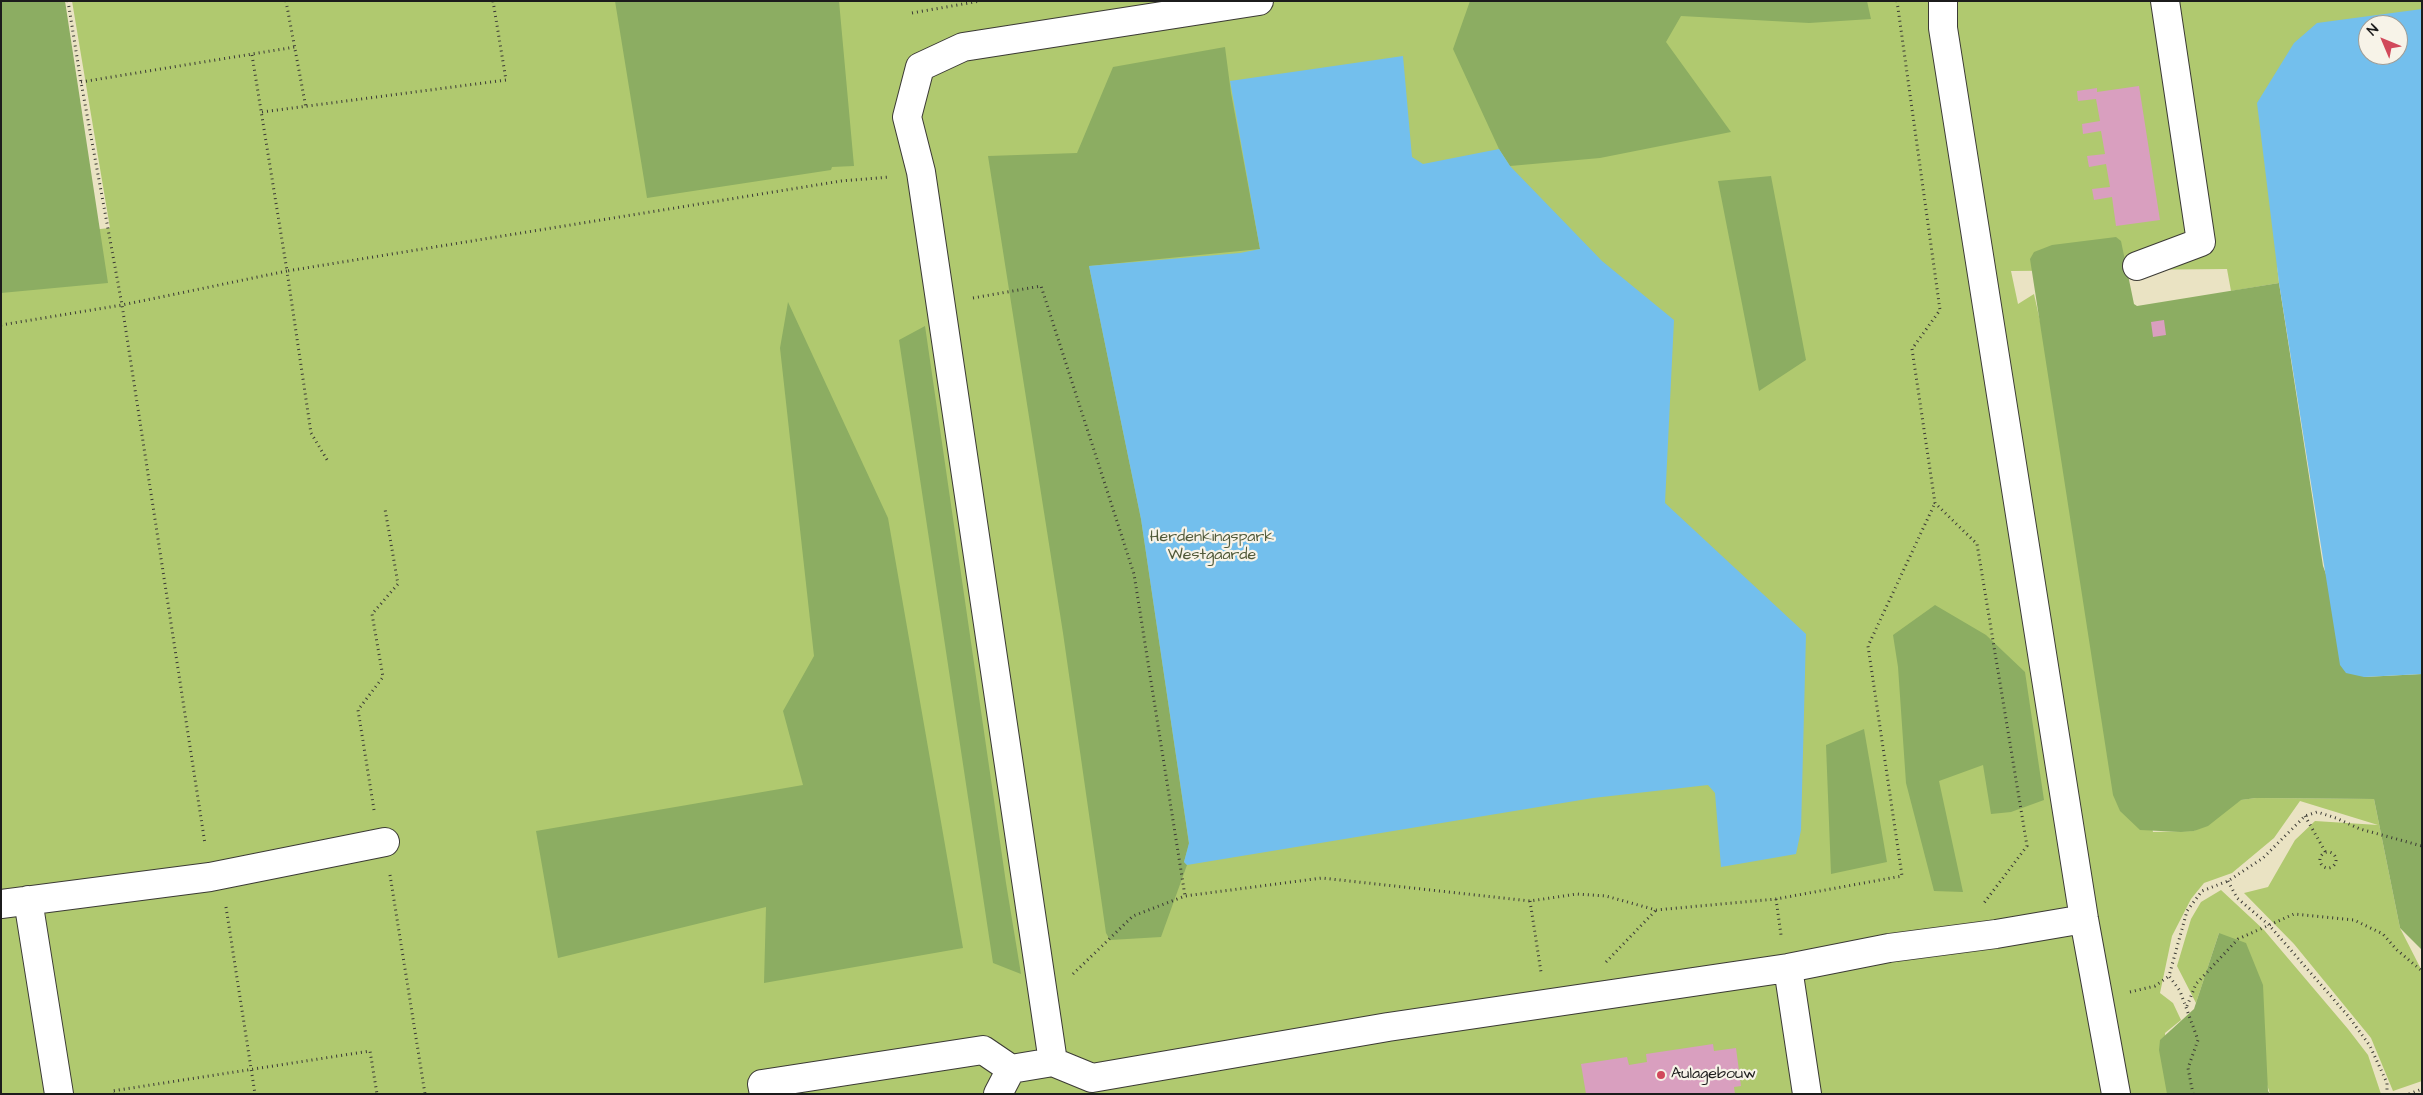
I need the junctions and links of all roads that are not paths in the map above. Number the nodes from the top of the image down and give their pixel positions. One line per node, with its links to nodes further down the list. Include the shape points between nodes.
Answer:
1 (1260, 1): 10 (street, via 963,47 920,67 907,117 921,172)
2 (1943, 1): 8 (street, via 1943,28)
3 (2165, 1): 4 (street, via 2201,242)
4 (2137, 266)
5 (385, 842): 6 (street, via 216,875)
6 (28, 900): 7 (street); 13 (street)
7 (1, 904)
8 (2084, 919): 9 (street, via 1889,948); 17 (street)
9 (1788, 968): 10 (street, via 1388,1027 1092,1078); 16 (street)
10 (1053, 1062): 11 (street)
11 (1011, 1069): 12 (street, via 983,1050); 15 (street)
12 (818, 1085): 14 (street, via 762,1084)
13 (59, 1094)
14 (764, 1094)
15 (998, 1094)
16 (1807, 1094)
17 (2116, 1094)

